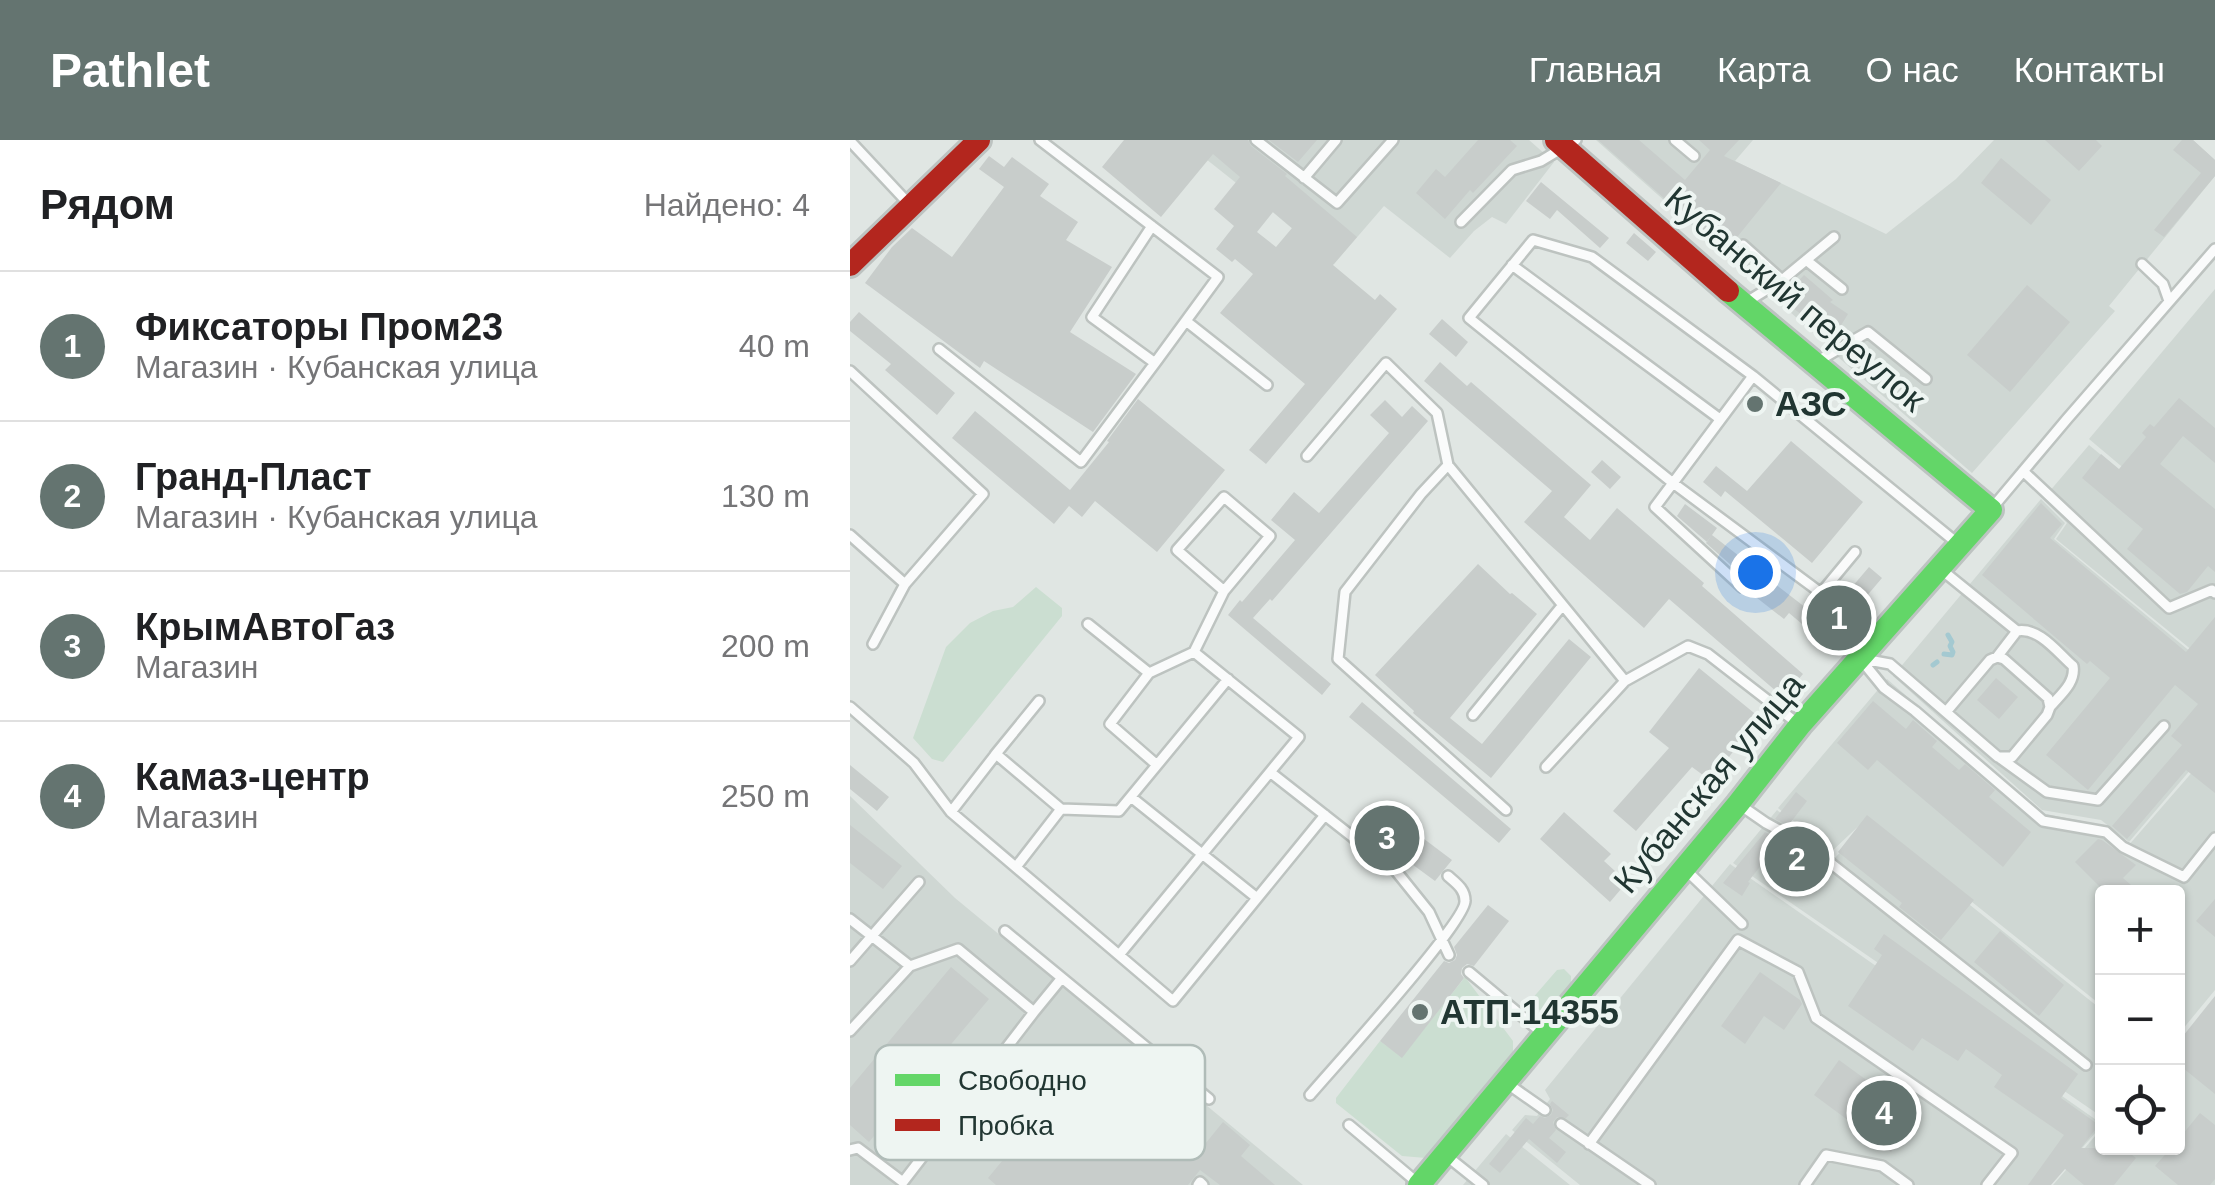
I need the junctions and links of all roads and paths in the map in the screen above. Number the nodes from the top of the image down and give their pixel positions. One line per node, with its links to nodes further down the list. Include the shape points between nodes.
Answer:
1 (980, 140): 11 (main road)
2 (1040, 140): 13 (lane)
3 (1256, 140): 10 (lane)
4 (1336, 140): 10 (lane)
5 (1393, 140): 10 (lane, via 1337,203)
6 (1675, 140): 9 (lane)
7 (850, 141): 11 (lane)
8 (1565, 142): 12 (lane, via 1541,161 1512,170); 24 (main road, Кубанский переулок)
9 (1694, 156)
10 (1304, 178)
11 (911, 206): 20 (main road)
12 (1461, 222)
13 (1152, 226): 25 (lane, via 1218,277); 27 (lane, via 1092,317)
14 (1834, 237): 17 (lane)
15 (1743, 245): 21 (lane)
16 (2215, 249): 23 (lane, Кубанская улица)
17 (1806, 260): 21 (lane); 22 (lane)
18 (1512, 264): 30 (lane, via 1532,240 1592,257); 33 (lane); 37 (lane, via 1469,318)
19 (2142, 264): 23 (lane)
20 (850, 265)
21 (1782, 280): 24 (lane)
22 (1842, 289)
23 (2170, 301): 36 (lane, Кубанская улица)
24 (1742, 304): 28 (main road, Кубанский переулок)
25 (1186, 320): 27 (lane); 32 (lane)
26 (939, 348): 27 (lane, via 1081,462)
27 (1156, 362)
28 (1814, 363): 31 (lane, via 1868,332); 38 (main road, Кубанский переулок)
29 (850, 371): 43 (lane, via 983,494)
30 (1753, 376): 33 (lane); 40 (lane)
31 (1926, 379)
32 (1268, 385)
33 (1720, 420): 37 (lane)
34 (1307, 456): 35 (lane, via 1386,363 1437,412)
35 (1448, 465): 47 (lane); 72 (lane, via 1345,592 1338,659)
36 (2023, 471): 38 (lane, Кубанская улица); 46 (lane, via 2169,608)
37 (1673, 483): 41 (lane, via 1821,593); 44 (lane, via 1655,507)
38 (1991, 510): 40 (main road, Кубанская улица)
39 (850, 535): 43 (lane)
40 (1960, 545): 42 (main road, Кубанская улица)
41 (1855, 552)
42 (1940, 569): 49 (lane); 53 (main road, Кубанская улица)
43 (905, 584): 50 (lane)
44 (1742, 587)
45 (1224, 590): 45 (lane, via 1270,536 1224,497 1177,550); 51 (lane)
46 (2215, 593)
47 (1562, 606): 56 (lane); 61 (lane)
48 (1088, 624): 54 (lane)
49 (2017, 631): 52 (lane); 58 (lane, via 2034,632 2073,666 2071,683)
50 (872, 644)
51 (1194, 652): 54 (lane); 55 (lane)
52 (1997, 657): 58 (lane, via 2048,698); 60 (lane)
53 (1860, 659): 60 (lane, via 1890,664); 62 (main road, Кубанская улица); 75 (lane, via 1884,688 2043,821 2106,832 2184,877)
54 (1149, 673): 66 (lane, via 1110,724)
55 (1228, 679): 66 (lane); 68 (lane, via 1298,737)
56 (1625, 682): 62 (lane, via 1688,646); 67 (lane)
57 (1039, 701): 65 (lane)
58 (2050, 707): 64 (lane, via 2012,757)
59 (850, 708): 73 (lane, via 914,764)
60 (1946, 712): 64 (lane)
61 (1472, 714)
62 (1800, 725): 70 (main road, Кубанская улица)
63 (2164, 726): 64 (lane, via 2098,800 2047,792)
64 (1998, 757)
65 (993, 758): 71 (lane); 73 (lane)
66 (1157, 765): 69 (lane)
67 (1546, 767)
68 (1270, 772): 74 (lane); 87 (lane)
69 (1130, 797): 71 (lane, via 1119,812); 80 (lane)
70 (1738, 804): 77 (main road, Кубанская улица); 97 (lane, via 1809,846)
71 (1061, 810): 76 (lane)
72 (1506, 810)
73 (951, 812): 76 (lane)
74 (1324, 815): 80 (lane); 85 (lane, via 1396,871 1429,912)
75 (2215, 838)
76 (1016, 868): 87 (lane)
77 (1684, 868): 82 (lane); 94 (main road, Кубанская улица)
78 (1448, 876): 85 (lane, via 1465,900)
79 (919, 882): 84 (lane)
80 (1257, 898): 87 (lane, via 1173,1000)
81 (850, 919): 84 (lane)
82 (1742, 924)
83 (1005, 931): 91 (lane)
84 (873, 937): 88 (lane); 89 (lane)
85 (1442, 941): 86 (lane); 99 (lane)
86 (1448, 954)
87 (1119, 955)
88 (850, 962)
89 (910, 966): 92 (lane, via 958,948); 93 (lane)
90 (1469, 972): 94 (lane)
91 (1061, 978): 92 (lane); 96 (lane)
92 (1034, 1012): 95 (lane)
93 (850, 1031)
94 (1543, 1034): 98 (main road, Кубанская улица)
95 (1009, 1045)
96 (1143, 1045)
97 (2086, 1065)
98 (1506, 1082): 102 (lane); 107 (main road, Кубанская улица)
99 (1310, 1094)
100 (1205, 1096): 101 (lane)
101 (1209, 1099)
102 (1545, 1110)
103 (1349, 1124): 110 (lane)
104 (1562, 1124): 105 (lane)
105 (1589, 1144): 112 (lane); 115 (lane, via 1738,940 1798,972 1816,1018 2012,1152)
106 (850, 1150): 109 (lane, via 858,1148)
107 (1446, 1156): 110 (main road, Кубанская улица); 111 (lane)
108 (922, 1160): 109 (lane)
109 (905, 1183)
110 (1420, 1184)
111 (1483, 1185)
112 (1650, 1185)
113 (1805, 1185): 114 (lane, via 1826,1155 1882,1166)
114 (1908, 1185)
115 (1987, 1185)

